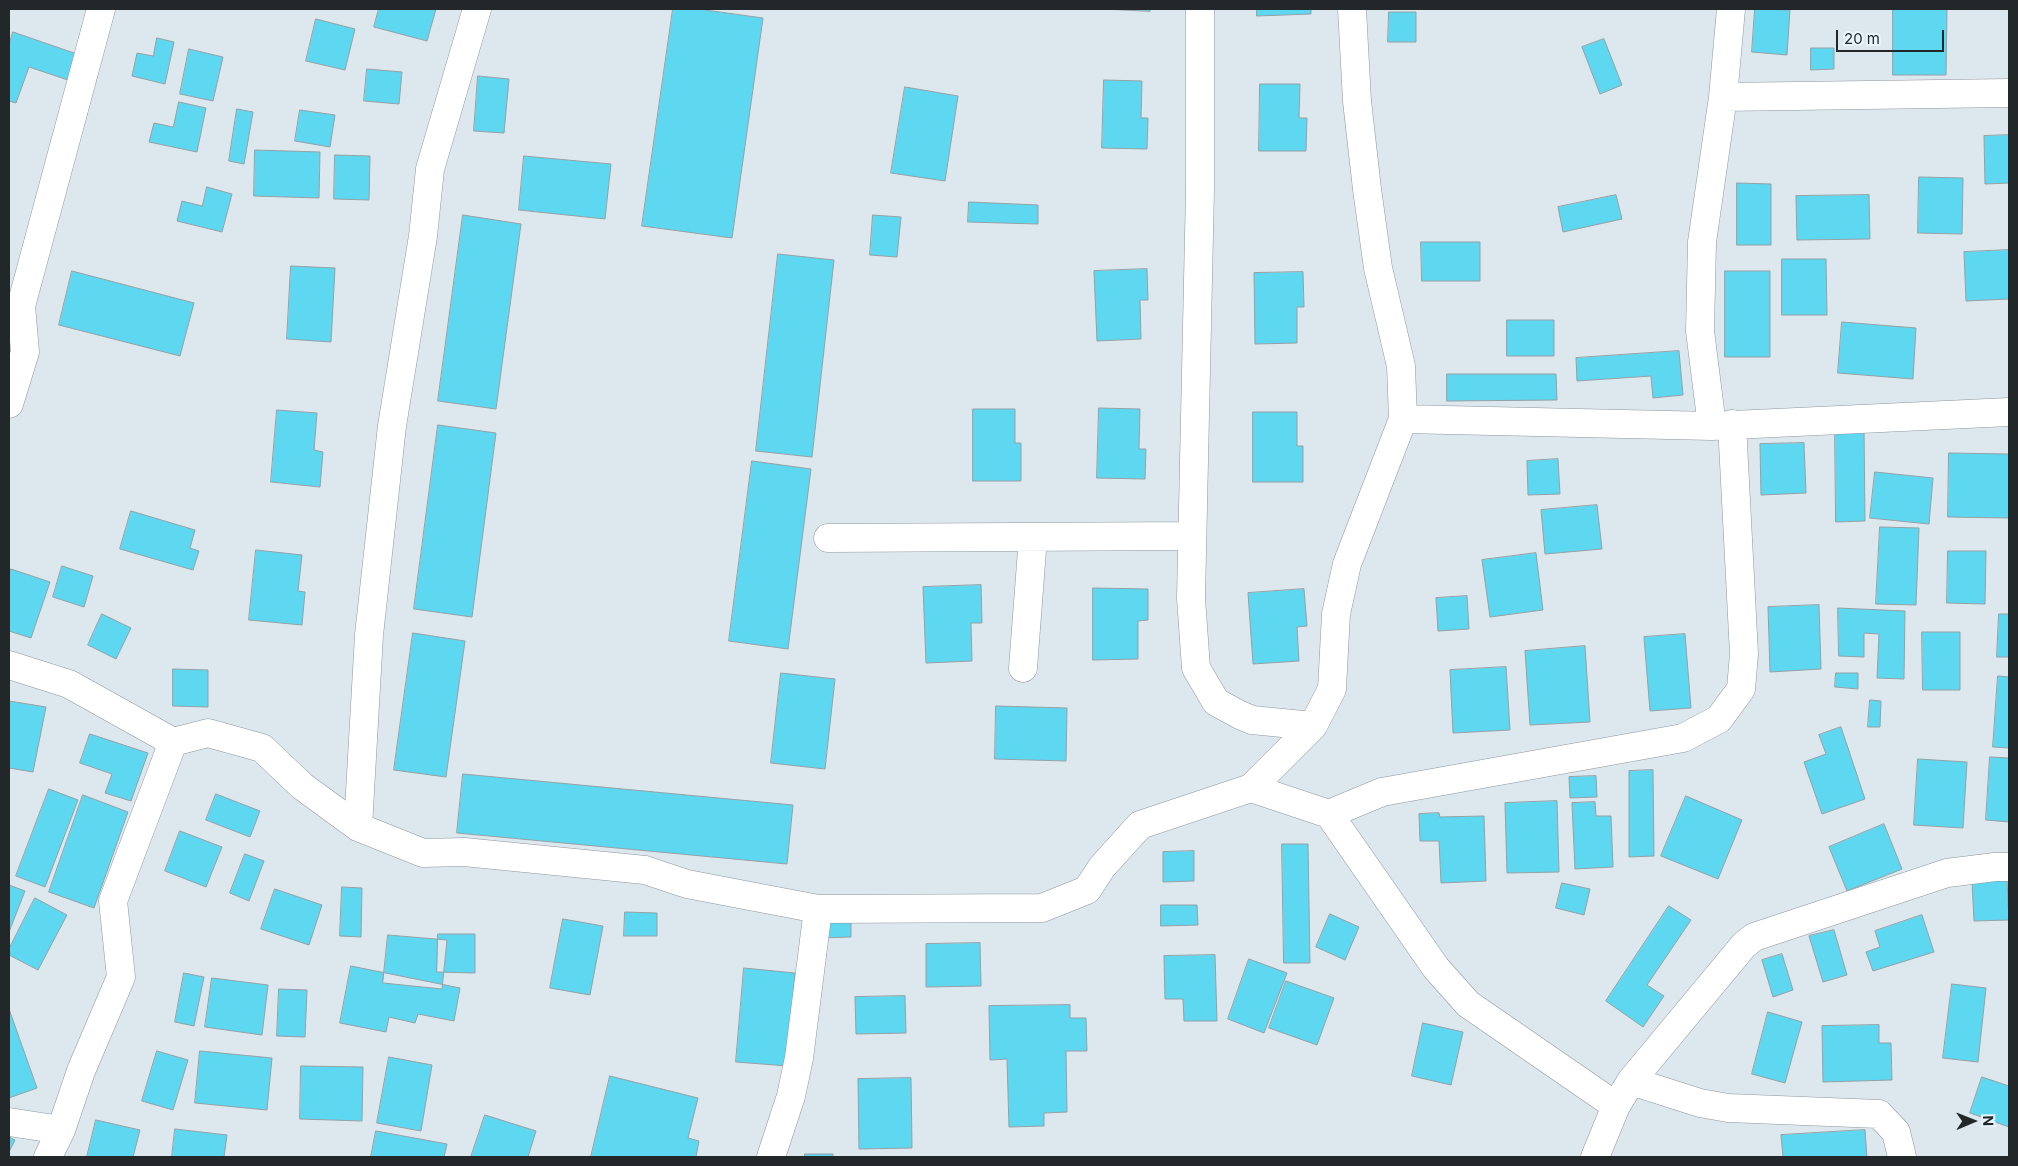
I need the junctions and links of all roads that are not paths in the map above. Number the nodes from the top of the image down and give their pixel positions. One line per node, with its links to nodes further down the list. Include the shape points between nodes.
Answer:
1 (101, 9): 8 (street, via 21,306 25,352)
2 (477, 9): 21 (street, via 430,169 423,236 392,426 369,635)
3 (1200, 9): 12 (street, via 1200,189)
4 (1352, 9): 10 (street, via 1357,101 1367,189 1378,268 1401,366)
5 (1731, 9): 7 (street)
6 (2009, 93): 7 (street)
7 (1723, 97): 11 (street, via 1702,242 1700,331)
8 (9, 404)
9 (2009, 412): 11 (street)
10 (1403, 419): 11 (street); 17 (street, via 1347,564 1336,614 1332,689)
11 (1722, 425): 20 (street, via 1744,654 1741,689 1719,719 1683,738 1382,792)
12 (1192, 536): 14 (street); 17 (street, via 1191,598 1196,668 1216,702 1252,720)
13 (828, 538): 14 (street)
14 (1034, 538): 16 (street)
15 (9, 665): 18 (street, via 69,684)
16 (1023, 668)
17 (1313, 726): 19 (street)
18 (173, 742): 21 (street, via 208,733 262,748 302,786); 27 (street, via 114,901 121,977 81,1071)
19 (1251, 788): 20 (street); 23 (street, via 1140,825 1102,867 1087,890 1042,908)
20 (1329, 814): 25 (street, via 1436,968 1468,1004)
21 (358, 828): 23 (street, via 423,853 464,852 645,870 687,884)
22 (2009, 867): 24 (street, via 1947,873 1754,937)
23 (818, 908): 29 (street, via 799,1058 791,1096)
24 (1631, 1081): 25 (street); 31 (street, via 1700,1103 1728,1108 1879,1114 1896,1132)
25 (1616, 1106): 30 (street)
26 (9, 1122): 27 (street)
27 (61, 1130): 28 (street)
28 (48, 1157)
29 (771, 1157)
30 (1595, 1157)
31 (1902, 1157)

